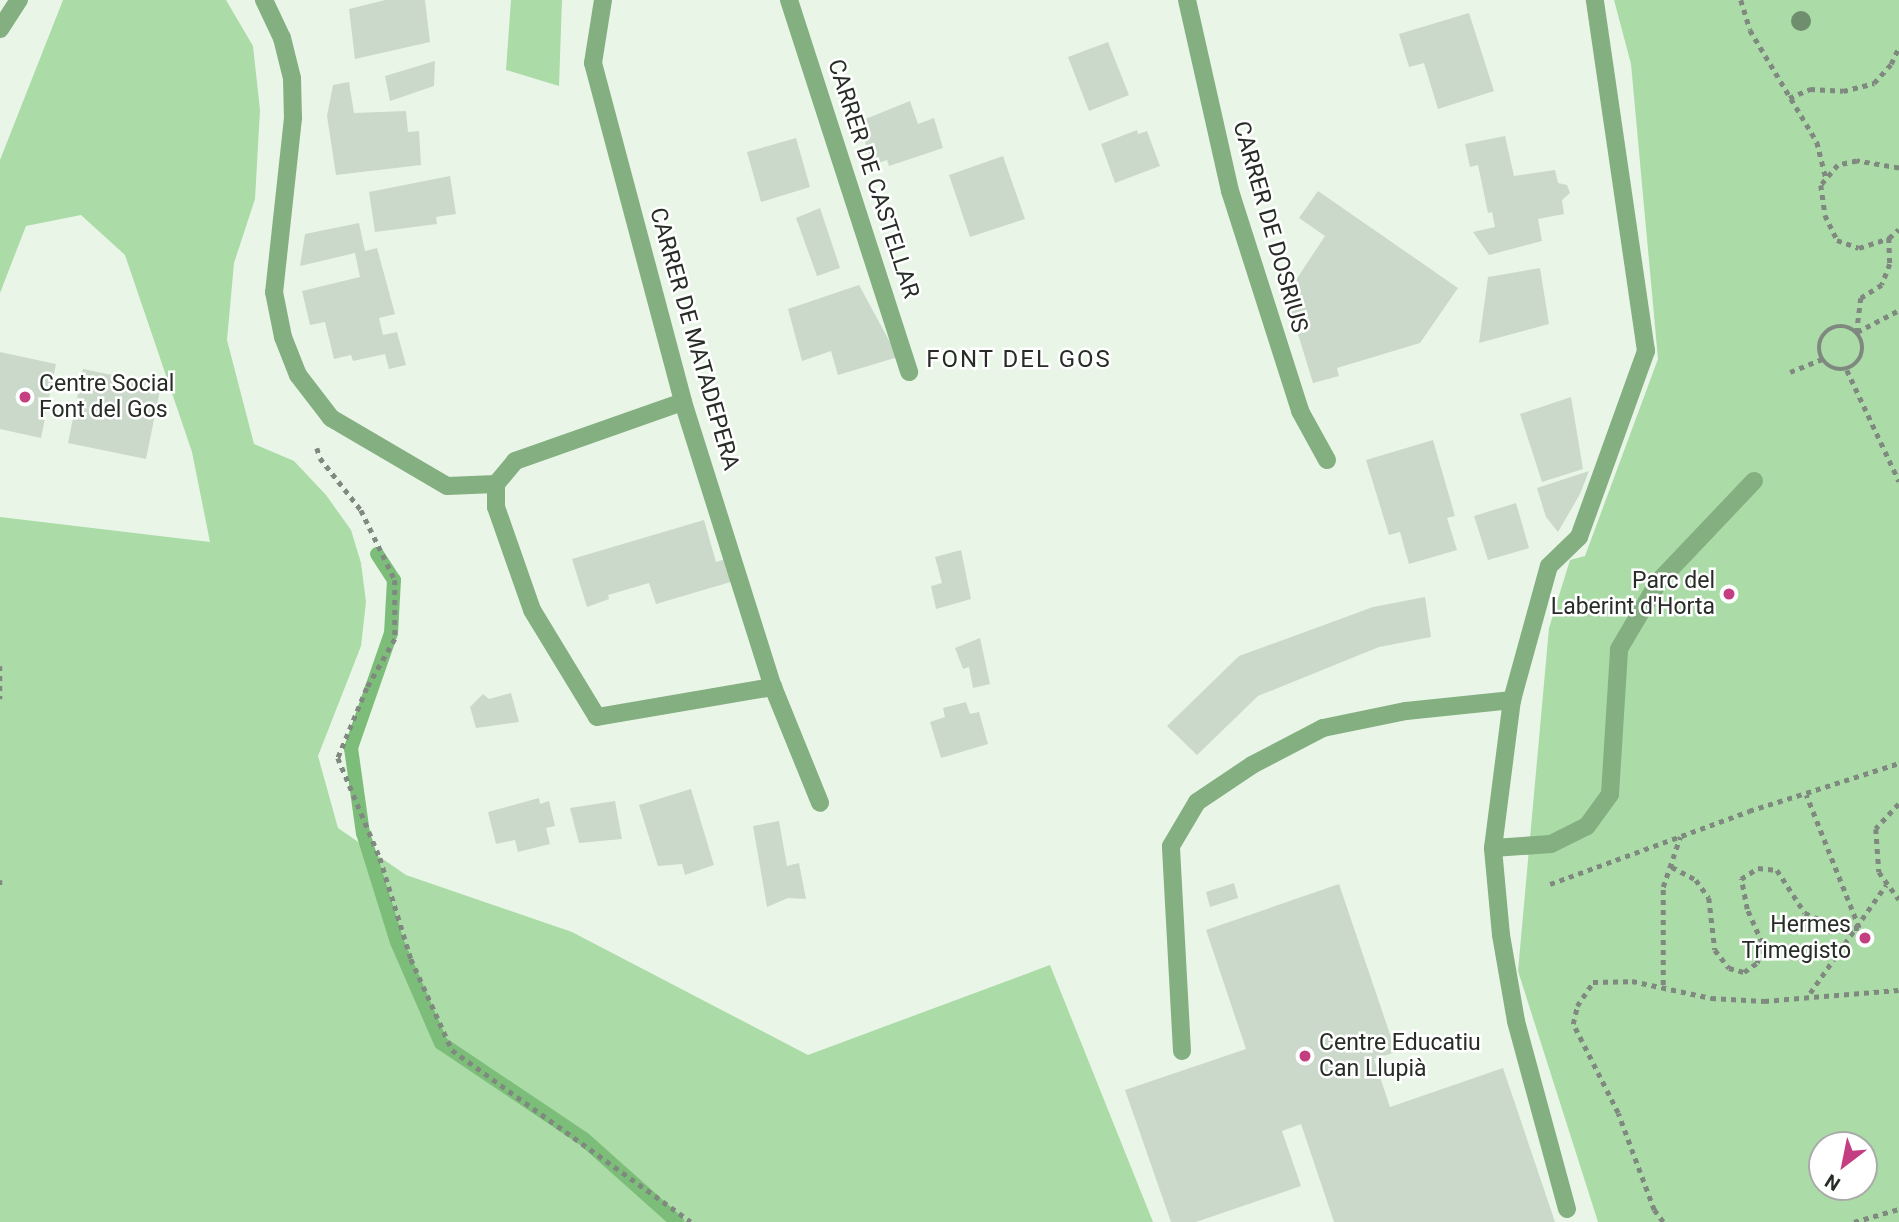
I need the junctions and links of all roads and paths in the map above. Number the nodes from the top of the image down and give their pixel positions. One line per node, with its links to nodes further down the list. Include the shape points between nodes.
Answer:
1 (19, 0): 8 (street)
2 (264, 0): 26 (street, via 282,38 292,78 293,118 274,281 277,315 294,365 319,405 346,428 447,486)
3 (603, 0): 21 (street, CARRER DE MATADEPERA, via 593,63)
4 (789, 0): 19 (street, CARRER DE CASTELLAR)
5 (1187, 0): 23 (street, CARRER DE DOSRIUS, via 1230,191 1300,411)
6 (1595, 0): 30 (street, via 1646,351 1579,537 1549,566)
7 (1741, 0): 10 (path, via 1750,30)
8 (0, 29)
9 (1899, 47): 10 (path, via 1874,83 1843,91 1810,89)
10 (1789, 98): 12 (path, via 1817,142)
11 (1899, 168): 12 (path, via 1857,161 1838,165)
12 (1826, 179): 14 (path, via 1821,185 1825,215 1836,240 1859,248)
13 (1899, 229): 14 (path)
14 (1889, 239): 16 (path, via 1890,264 1882,285 1861,298)
15 (1899, 310): 16 (path)
16 (1857, 332): 17 (path, via 1843,326 1829,330 1819,342); 18 (path, via 1863,354)
17 (1822, 359): 18 (path, via 1829,367); 20 (path)
18 (1847, 370): 25 (path)
19 (909, 372)
20 (1790, 372)
21 (683, 402): 26 (street, via 515,461); 28 (street, CARRER DE MATADEPERA)
22 (320, 458): 50 (path, via 361,510 395,580 396,639 367,688 338,758 380,858 411,959 452,1050)
23 (1327, 460)
24 (1754, 481): 36 (street, via 1659,581 1619,649 1609,794 1587,826 1551,844)
25 (1899, 481)
26 (496, 484): 28 (street, via 496,507 532,610 597,718)
27 (0, 666): 29 (path)
28 (774, 687): 33 (street, CARRER DE MATADEPERA)
29 (0, 699)
30 (1511, 700): 36 (street); 47 (street, via 1406,711 1324,728 1252,765 1197,802 1171,846)
31 (1899, 764): 32 (path)
32 (1806, 795): 35 (path); 43 (path)
33 (820, 803)
34 (1899, 804): 40 (path, via 1876,829 1879,872)
35 (1680, 836): 37 (path); 39 (path)
36 (1493, 848): 48 (street, via 1501,935 1516,1021)
37 (1672, 867): 43 (path, via 1696,880 1709,898 1715,950 1730,968 1744,972 1757,963 1762,943 1747,909 1741,878 1758,868 1777,870 1805,912 1835,926); 44 (path, via 1663,887)
38 (0, 880): 41 (path)
39 (1550, 884)
40 (1886, 885): 42 (path); 43 (path)
41 (0, 887)
42 (1899, 900)
43 (1859, 928): 46 (path)
44 (1663, 985): 46 (path, via 1711,998 1764,1001); 51 (path, via 1593,982 1577,1006 1573,1024 1618,1113 1654,1210)
45 (1899, 990): 46 (path)
46 (1810, 994)
47 (1182, 1051)
48 (1567, 1209)
49 (1899, 1209): 52 (path)
50 (691, 1222)
51 (1663, 1222)
52 (1855, 1222)

